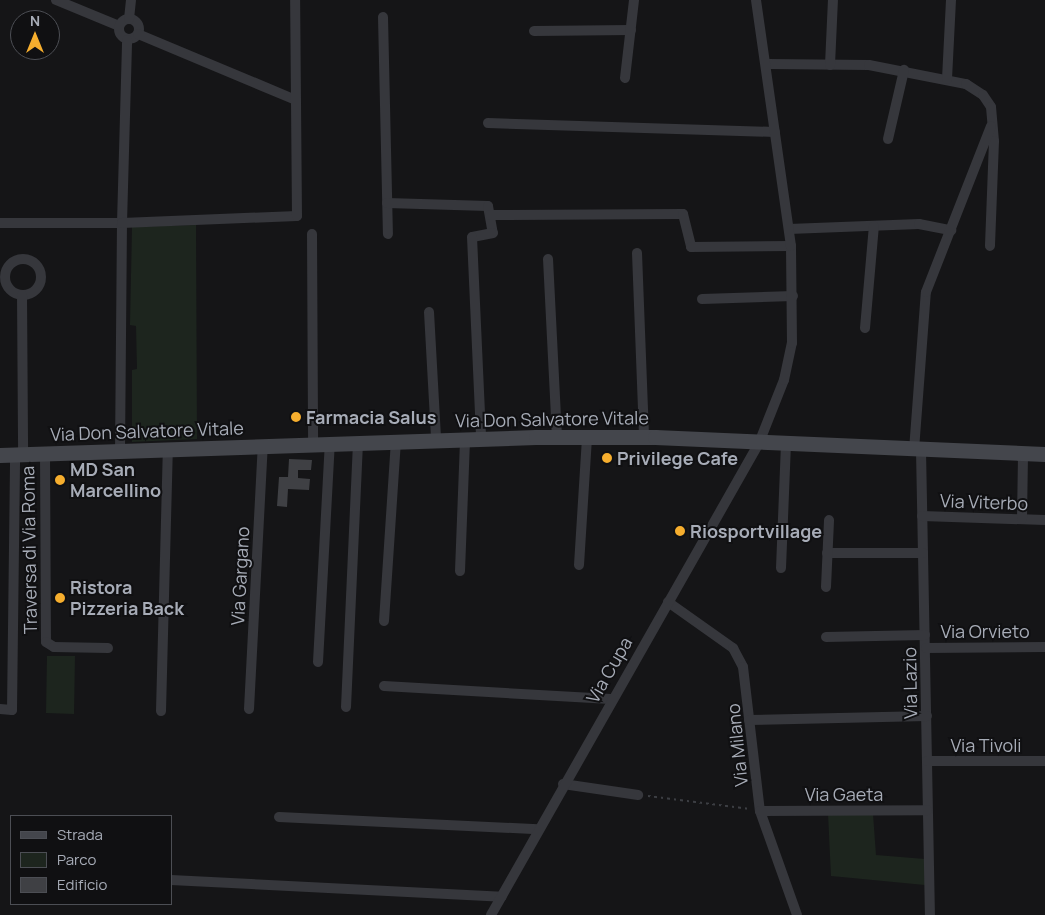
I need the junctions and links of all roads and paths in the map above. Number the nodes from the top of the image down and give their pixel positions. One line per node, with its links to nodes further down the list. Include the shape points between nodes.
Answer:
1 (56, 0): 8 (street)
2 (131, 0): 10 (street)
3 (295, 0): 21 (street)
4 (634, 0): 12 (street)
5 (756, 0): 16 (street, Via Cupa)
6 (833, 0): 17 (street)
7 (951, 0): 20 (street)
8 (67, 2): 11 (street)
9 (383, 17): 26 (street)
10 (129, 19): 11 (street); 14 (street, via 137,23)
11 (119, 26): 15 (street)
12 (631, 30): 13 (street); 19 (street)
13 (534, 31)
14 (138, 34): 15 (street); 21 (street)
15 (127, 40): 29 (street)
16 (768, 64): 17 (street); 24 (street, Via Cupa)
17 (830, 65): 18 (street)
18 (904, 70): 20 (street); 25 (street)
19 (625, 78)
20 (947, 80): 23 (street, via 983,95 991,107)
21 (296, 100): 29 (street, via 297,216)
22 (488, 123): 24 (street)
23 (993, 123): 32 (street, Via Lazio); 36 (street, via 995,178)
24 (775, 132): 31 (street, Via Cupa)
25 (888, 139)
26 (388, 204): 27 (street, via 488,206); 34 (street)
27 (490, 215): 35 (street, via 684,214 691,247); 47 (street, via 493,233 472,237)
28 (0, 223): 29 (street)
29 (122, 223): 59 (street)
30 (874, 226): 31 (street); 32 (street, via 920,224); 43 (street)
31 (789, 229): 35 (street, Via Cupa)
32 (952, 230): 58 (street, Via Lazio, via 926,292)
33 (312, 234): 52 (street)
34 (388, 234)
35 (791, 246): 40 (street, Via Cupa)
36 (990, 246)
37 (637, 252): 46 (street)
38 (548, 259): 44 (street)
39 (22, 295): 63 (street)
40 (793, 296): 41 (street); 54 (street, Via Cupa, via 792,343 784,380)
41 (702, 299)
42 (429, 312): 48 (street)
43 (865, 328)
44 (557, 437): 45 (street, Via Don Salvatore Vitale); 47 (street, Via Don Salvatore Vitale)
45 (587, 437): 46 (street, Via Don Salvatore Vitale); 70 (street)
46 (644, 437): 54 (street, Via Don Salvatore Vitale)
47 (481, 438): 49 (street, Via Don Salvatore Vitale)
48 (436, 439): 49 (street, Via Don Salvatore Vitale); 50 (street, Via Don Salvatore Vitale)
49 (465, 439): 72 (street)
50 (396, 441): 51 (street, Via Don Salvatore Vitale); 75 (street)
51 (358, 442): 53 (street, Via Don Salvatore Vitale); 84 (street)
52 (313, 443): 53 (street, Via Don Salvatore Vitale); 55 (street, Via Don Salvatore Vitale)
53 (330, 443): 81 (street)
54 (759, 443): 56 (street, Via Don Salvatore Vitale); 74 (street, Via Cupa)
55 (263, 445): 57 (street, Via Don Salvatore Vitale); 86 (street, Via Gargano)
56 (786, 445): 58 (street, Via Don Salvatore Vitale); 71 (street)
57 (168, 449): 59 (street, Via Don Salvatore Vitale); 87 (street)
58 (918, 450): 61 (street, Via Don Salvatore Vitale); 64 (street, Via Lazio)
59 (120, 451): 60 (street, Via Don Salvatore Vitale)
60 (45, 454): 63 (street, Via Don Salvatore Vitale); 79 (street, Traversa di Via Roma, via 46,642 54,647)
61 (1023, 454): 62 (street, Via Don Salvatore Vitale); 66 (street)
62 (1045, 454)
63 (12, 455): 85 (street, via 12,710)
64 (922, 516): 66 (street, Via Viterbo); 69 (street, Via Lazio)
65 (829, 520): 68 (street)
66 (1022, 520): 67 (street, Via Viterbo)
67 (1045, 520)
68 (827, 552): 69 (street); 73 (street)
69 (923, 553): 76 (street, Via Lazio)
70 (579, 566)
71 (781, 568)
72 (460, 570)
73 (826, 587)
74 (668, 602): 83 (street, Via Cupa); 89 (street, Via Milano, via 733,648 746,680)
75 (384, 621)
76 (925, 636): 77 (street); 80 (street, Via Lazio)
77 (826, 637)
78 (1045, 647): 80 (street, Via Orvieto)
79 (108, 648)
80 (926, 648): 88 (street, Via Lazio)
81 (318, 662)
82 (384, 686): 83 (street)
83 (611, 699): 92 (street, Via Cupa)
84 (346, 707)
85 (0, 709)
86 (249, 709)
87 (160, 711)
88 (927, 716): 89 (street); 90 (street, Via Lazio)
89 (749, 720): 95 (street, Via Milano)
90 (927, 761): 91 (street, Via Tivoli); 94 (street, Via Lazio)
91 (1045, 761)
92 (563, 784): 93 (street); 97 (street, Via Cupa)
93 (638, 795): 95 (path)
94 (927, 810): 95 (street, Via Gaeta); 102 (street, Via Lazio)
95 (760, 811): 101 (street, Via Milano)
96 (278, 817): 97 (street)
97 (538, 830): 99 (street, Via Cupa)
98 (172, 880): 99 (street)
99 (502, 897): 100 (street, Via Cupa)
100 (491, 915)
101 (798, 915)
102 (930, 915)

